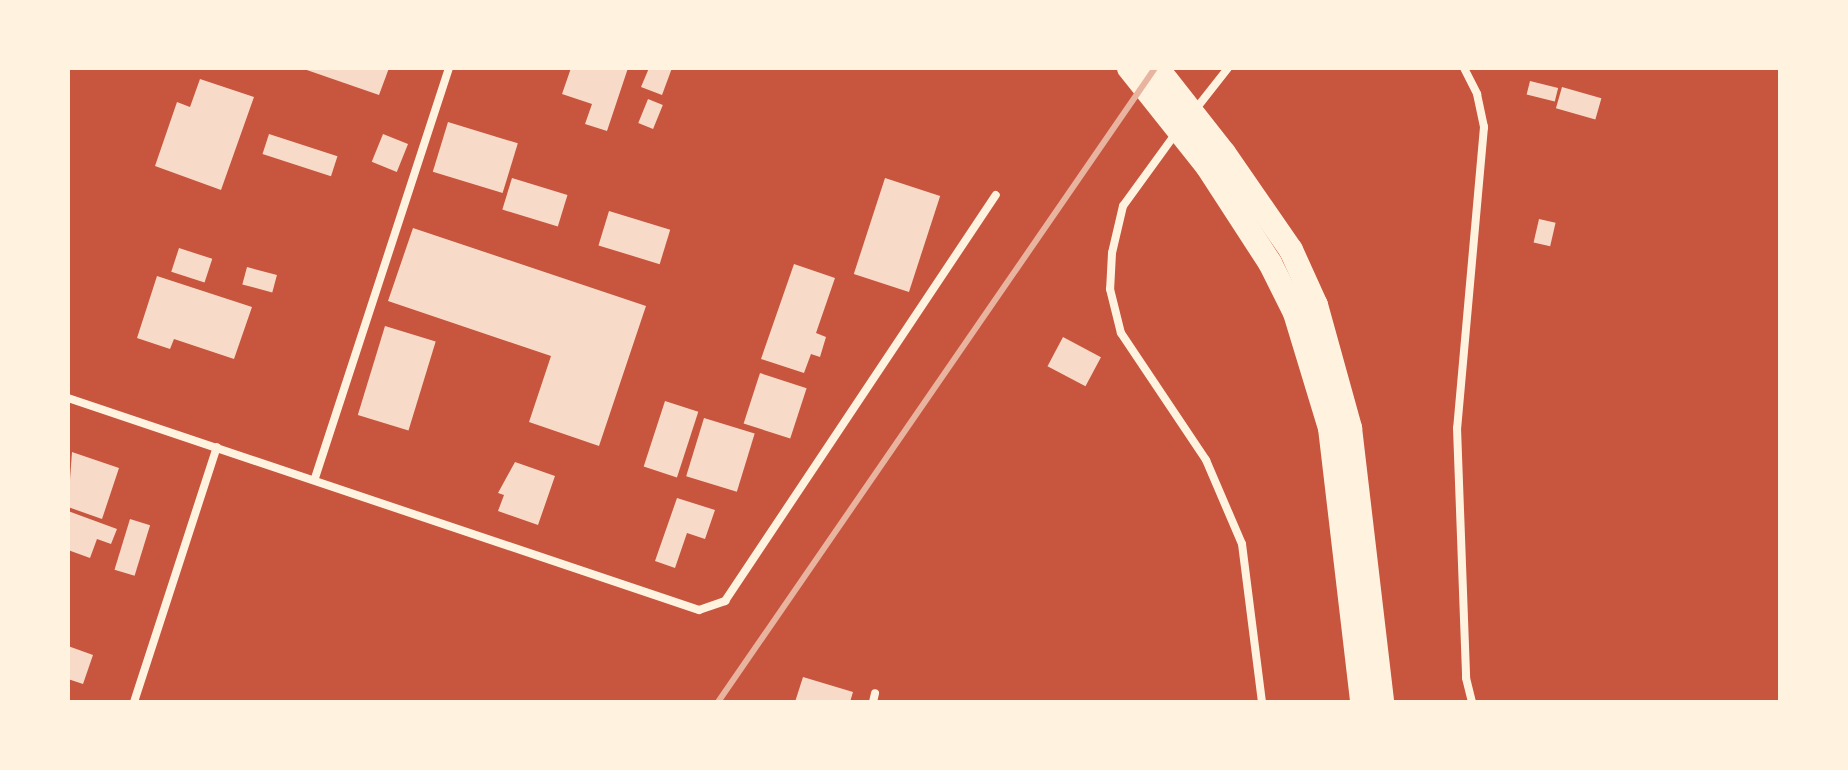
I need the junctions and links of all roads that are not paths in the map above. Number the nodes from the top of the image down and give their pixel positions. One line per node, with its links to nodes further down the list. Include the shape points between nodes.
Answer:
1 (449, 68): 10 (street)
2 (1129, 68): 6 (highway)
3 (1157, 68): 6 (highway)
4 (1228, 68): 12 (street, via 1123,206 1110,289 1121,333 1206,460 1242,544)
5 (1464, 68): 15 (street, via 1484,127 1457,428 1466,678)
6 (1216, 159): 13 (highway, via 1295,313 1326,414); 14 (highway, via 1291,250 1333,359 1350,428)
7 (996, 195): 10 (street, via 725,601 699,610)
8 (68, 398): 9 (street)
9 (217, 447): 10 (street); 11 (street)
10 (315, 478)
11 (134, 702)
12 (1262, 702)
13 (1362, 702)
14 (1382, 702)
15 (1472, 702)

